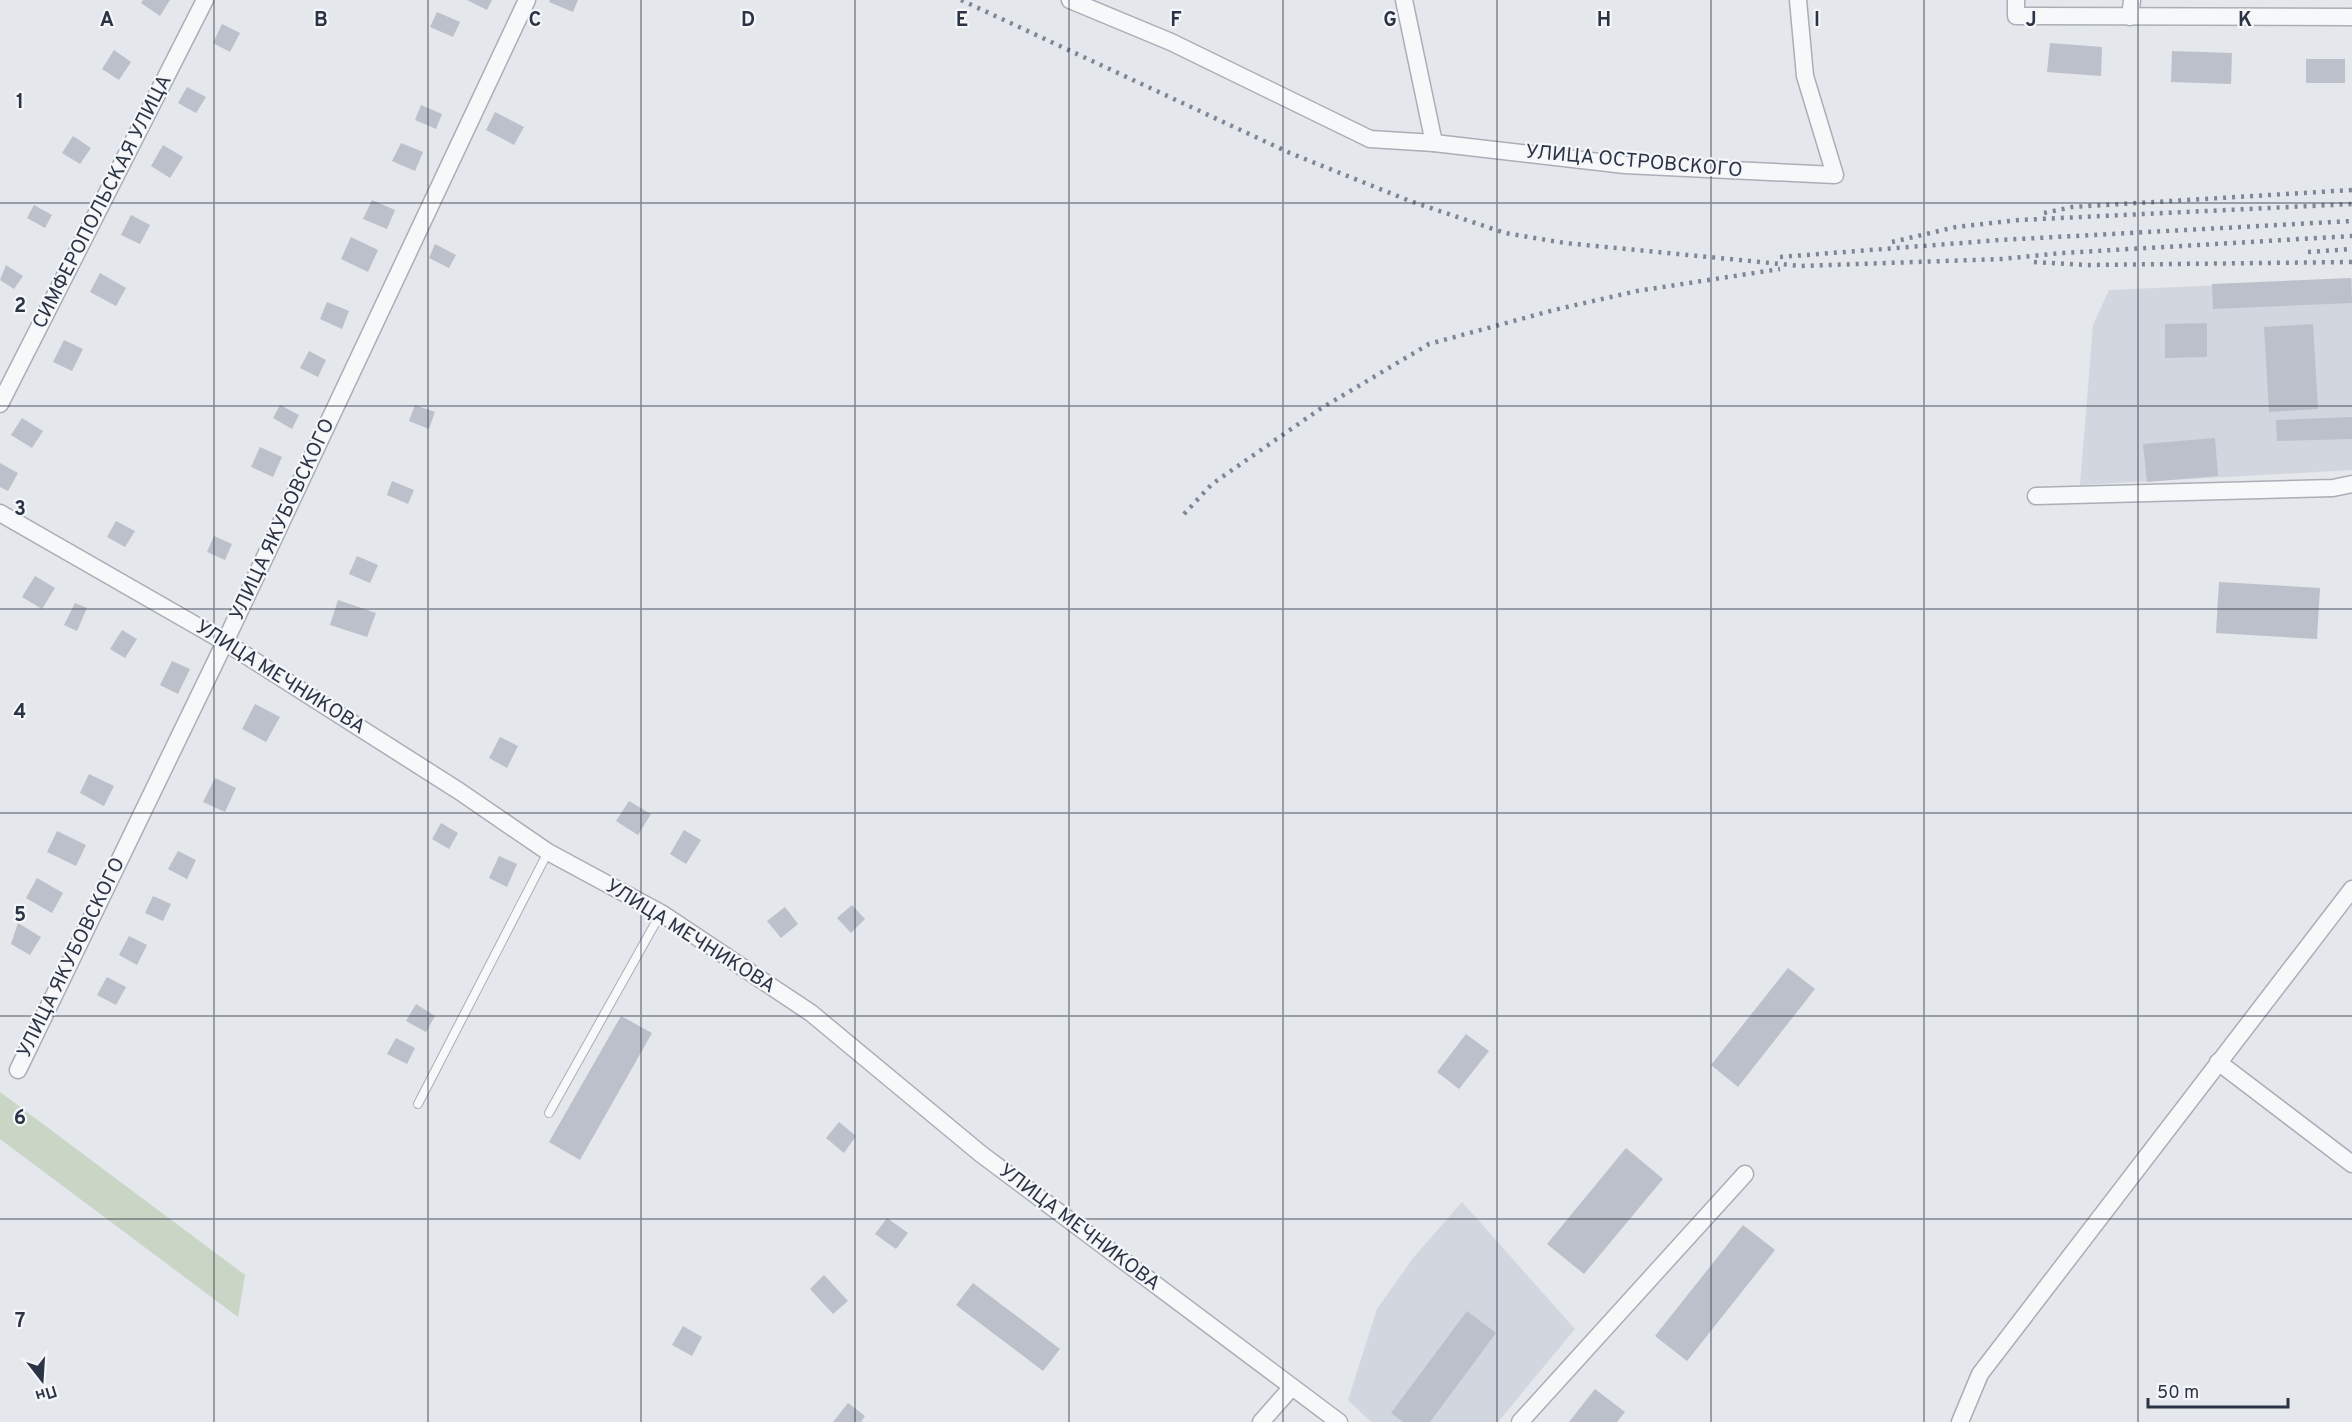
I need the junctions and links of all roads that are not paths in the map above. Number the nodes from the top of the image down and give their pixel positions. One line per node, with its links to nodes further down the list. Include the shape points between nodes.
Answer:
1 (205, 0): 12 (street, СИМФЕРОПОЛЬСКАЯ УЛИЦА)
2 (527, 0): 16 (street, УЛИЦА ЯКУБОВСКОГО)
3 (1070, 0): 11 (street, УЛИЦА ОСТРОВСКОГО, via 1171,42 1370,139)
4 (1404, 0): 11 (street)
5 (1798, 0): 11 (street, УЛИЦА ОСТРОВСКОГО, via 1805,76 1834,175 1625,165)
6 (2132, 0): 9 (street)
7 (2016, 8): 9 (street)
8 (2267, 8): 9 (street); 10 (street)
9 (2130, 17)
10 (2352, 17)
11 (1434, 143)
12 (0, 404)
13 (2352, 484): 14 (street, via 2333,488)
14 (2036, 496)
15 (0, 513): 16 (street, УЛИЦА МЕЧНИКОВА)
16 (225, 642): 17 (street, УЛИЦА МЕЧНИКОВА); 21 (street, УЛИЦА ЯКУБОВСКОГО)
17 (548, 852): 19 (street, УЛИЦА МЕЧНИКОВА); 22 (lane)
18 (2352, 890): 20 (street)
19 (661, 913): 23 (lane); 26 (street, УЛИЦА МЕЧНИКОВА, via 811,1013 981,1154)
20 (2218, 1062): 24 (street); 30 (street, via 1980,1374)
21 (18, 1070)
22 (417, 1104)
23 (549, 1113)
24 (2352, 1164)
25 (1745, 1174): 29 (street)
26 (1292, 1387): 27 (street); 28 (street, УЛИЦА МЕЧНИКОВА)
27 (1261, 1422)
28 (1339, 1422)
29 (1520, 1422)
30 (1960, 1422)

